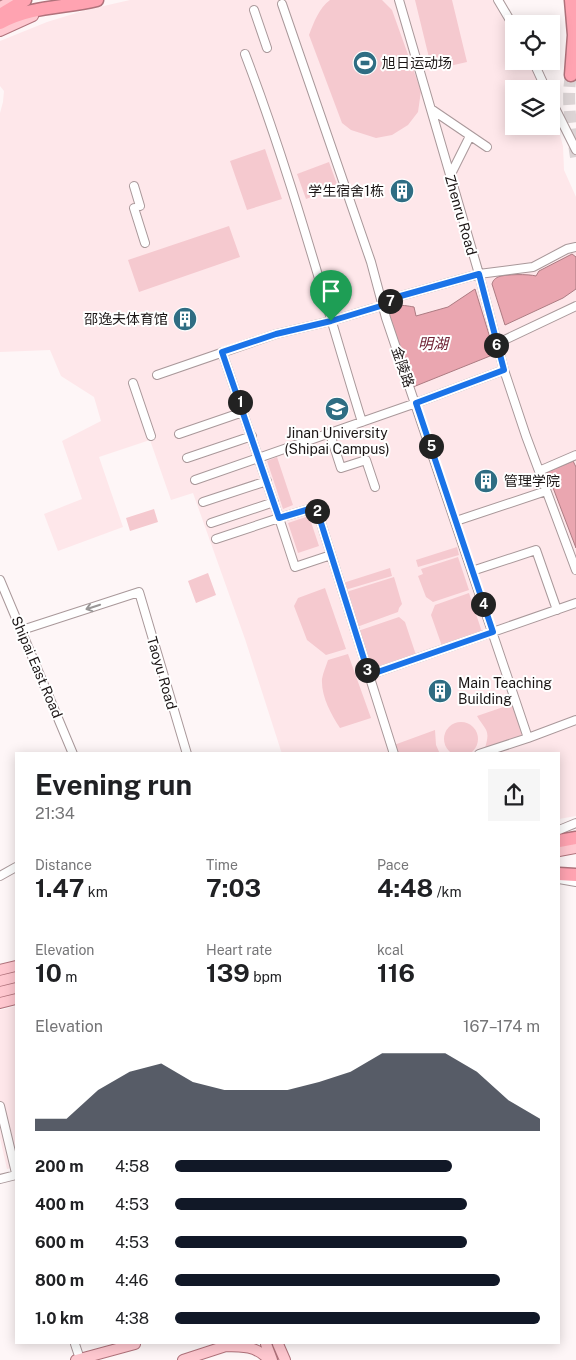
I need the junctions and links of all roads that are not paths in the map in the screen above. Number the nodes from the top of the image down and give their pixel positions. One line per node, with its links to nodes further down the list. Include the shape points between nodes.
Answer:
1 (14, 0): 8 (main road)
2 (25, 0): 11 (highway)
3 (97, 0): 9 (highway)
4 (399, 0): 18 (street, Zhenru Road)
5 (498, 0): 12 (street)
6 (571, 0): 17 (highway)
7 (282, 4): 28 (street, 金陵路)
8 (0, 7)
9 (58, 7): 13 (highway, via 28,11); 14 (main road)
10 (254, 10): 15 (street)
11 (0, 15)
12 (507, 15)
13 (0, 23)
14 (0, 31)
15 (266, 48)
16 (245, 54): 30 (street, via 263,100)
17 (573, 70)
18 (431, 108): 20 (street); 23 (street, Zhenru Road)
19 (560, 118): 22 (street)
20 (470, 136): 21 (street); 23 (street)
21 (487, 147)
22 (576, 150)
23 (450, 176): 27 (street, Zhenru Road)
24 (134, 186): 25 (street)
25 (145, 243)
26 (576, 247): 27 (street, via 533,267)
27 (479, 274): 28 (street, via 397,297); 31 (street, Zhenru Road)
28 (384, 305): 30 (street); 36 (street, 金陵路)
29 (576, 306): 31 (street)
30 (331, 321): 32 (street, via 276,334); 38 (street)
31 (496, 344): 33 (street, Zhenru Road)
32 (222, 352): 34 (street); 37 (street)
33 (504, 370): 36 (street); 46 (street, Zhenru Road)
34 (157, 375)
35 (133, 383): 41 (street)
36 (416, 403): 38 (street); 54 (street, 金陵路)
37 (243, 412): 39 (street); 42 (street)
38 (362, 422): 40 (street)
39 (179, 434)
40 (330, 434): 45 (street); 49 (street, via 341,468 366,460)
41 (151, 436)
42 (252, 436): 44 (street); 45 (street)
43 (576, 455): 46 (street)
44 (187, 458)
45 (258, 458): 47 (street); 48 (street)
46 (539, 471): 50 (street, Zhenru Road)
47 (195, 480)
48 (267, 481): 51 (street); 52 (street)
49 (375, 487)
50 (546, 490): 54 (street); 58 (street, Zhenru Road)
51 (203, 502)
52 (274, 502): 53 (street); 55 (street)
53 (279, 518): 56 (street); 57 (street, via 316,507); 57 (street, via 295,567)
54 (456, 521): 59 (street, 金陵路)
55 (211, 523)
56 (216, 539)
57 (331, 555): 65 (street)
58 (576, 570)
59 (472, 571): 62 (street, via 536,550); 64 (street, 金陵路)
60 (0, 580): 63 (street, Shipai East Road)
61 (576, 603): 62 (street)
62 (557, 610): 64 (street)
63 (22, 630): 68 (street, Shipai East Road); 69 (street, Taoyu Road, one-way to 63, via 139,592)
64 (493, 632): 65 (street); 67 (street, 金陵路)
65 (369, 675): 70 (street)
66 (576, 720): 67 (street)
67 (528, 738): 71 (street)
68 (72, 752)
69 (186, 752)
70 (393, 752)
71 (485, 752)
72 (576, 824): 73 (street)
73 (560, 830)
74 (576, 838): 75 (highway)
75 (560, 841)
76 (576, 848): 77 (main road)
77 (560, 851)
78 (15, 868): 83 (street)
79 (576, 869): 80 (main road)
80 (560, 873)
81 (560, 873): 82 (highway)
82 (576, 875)
83 (0, 876)
84 (560, 879): 85 (street)
85 (576, 882)
86 (15, 966): 87 (main road)
87 (0, 970)
88 (15, 977): 89 (main road)
89 (0, 980)
90 (15, 988): 91 (main road)
91 (0, 992)
92 (15, 999): 93 (main road)
93 (0, 1003)
94 (0, 1106): 95 (street)
95 (15, 1170)
96 (15, 1174): 97 (street)
97 (0, 1179)
98 (75, 1344): 104 (street)
99 (135, 1344): 104 (main road)
100 (266, 1344): 103 (main road)
101 (278, 1344): 103 (main road)
102 (228, 1345): 103 (main road, via 250,1347); 105 (main road)
103 (277, 1359)
104 (78, 1360)
105 (183, 1360)

